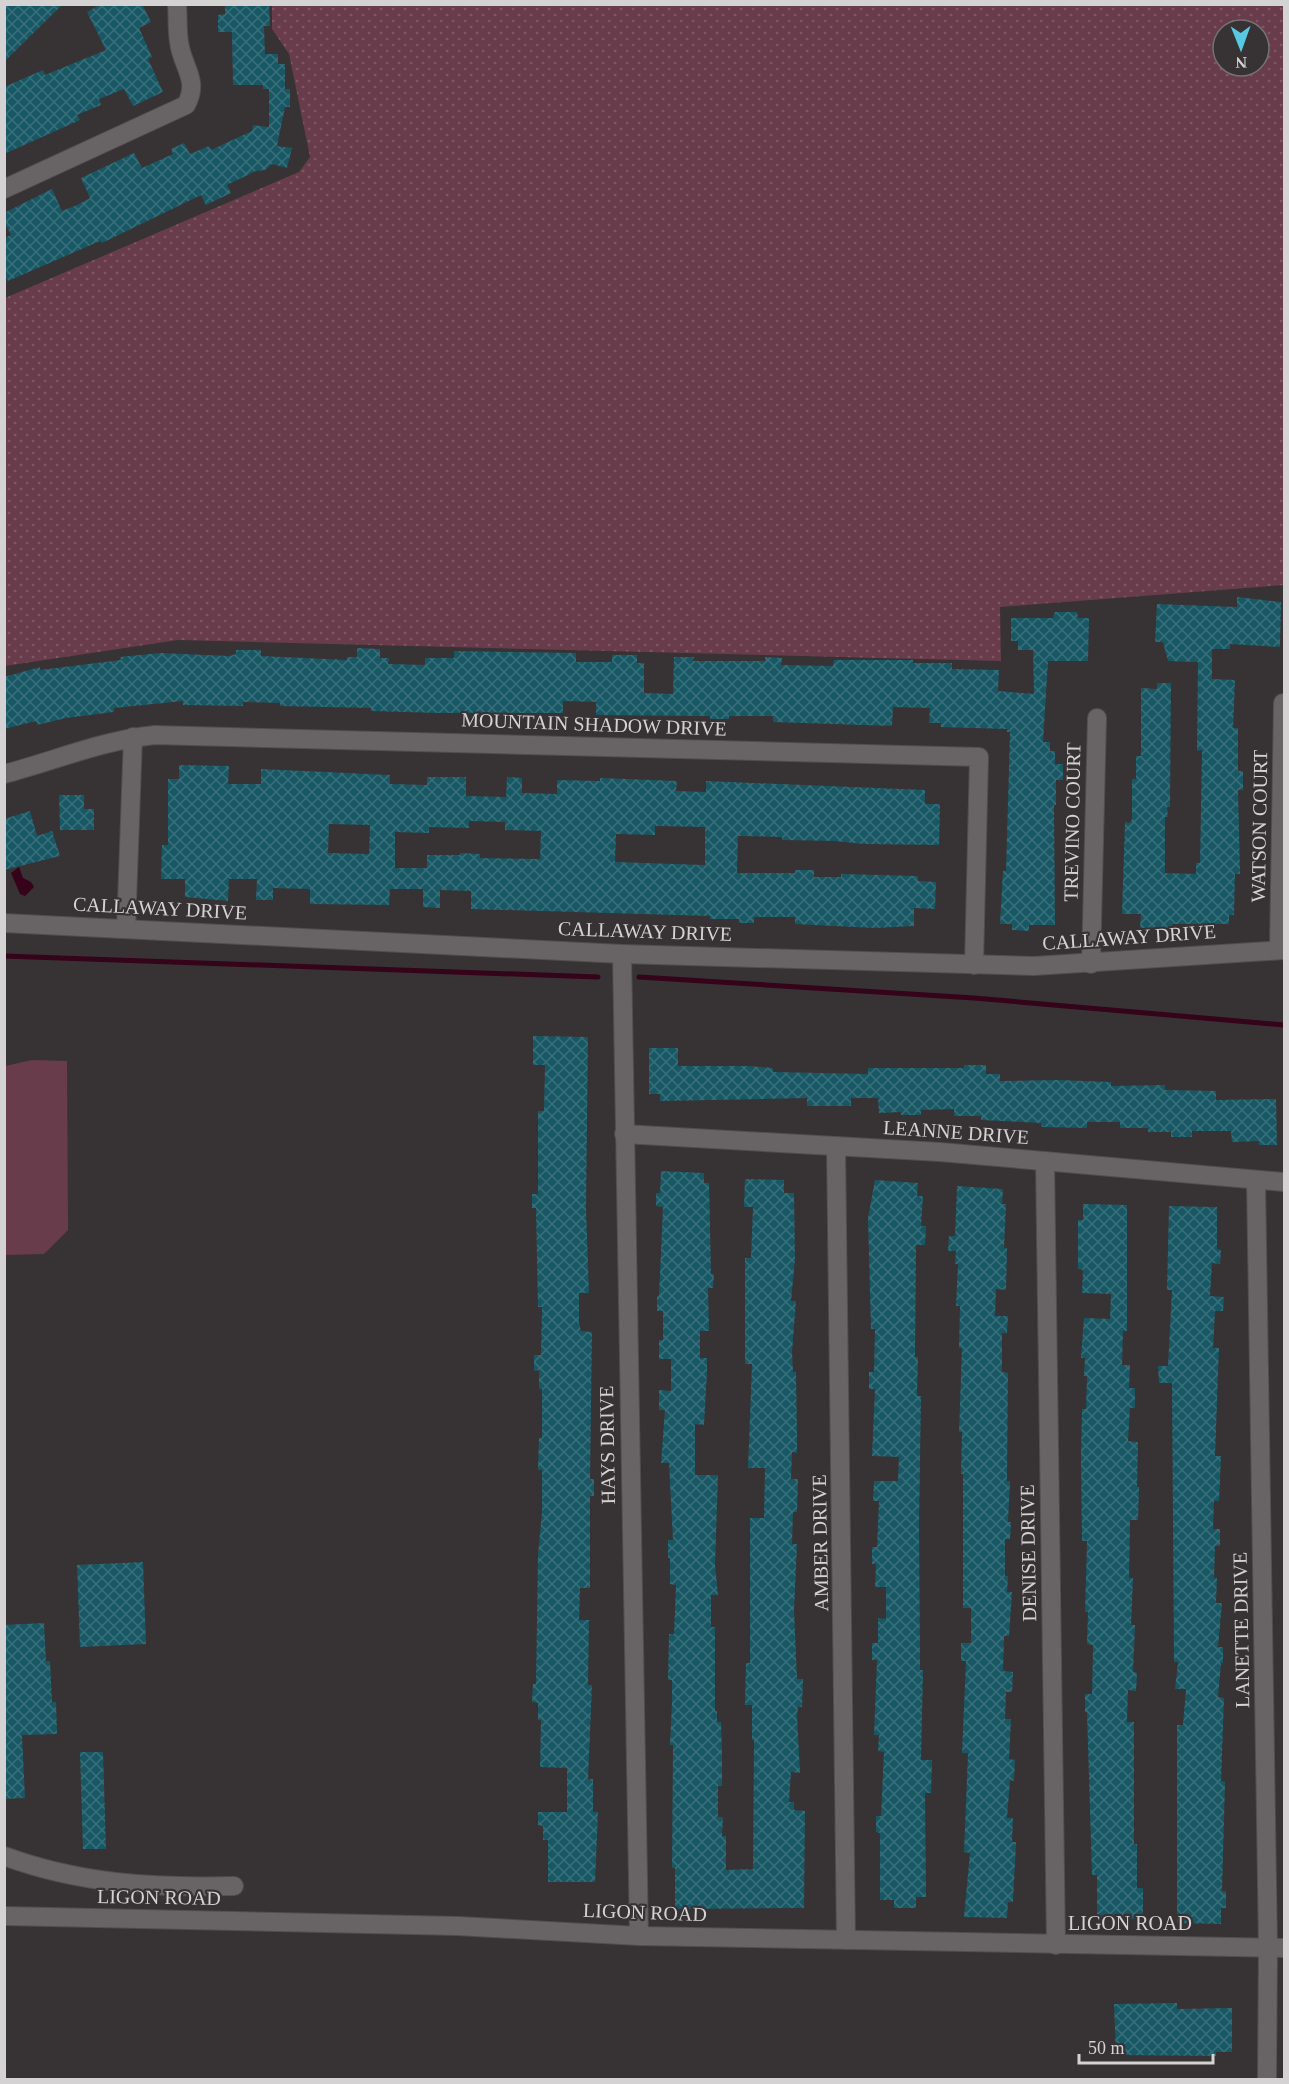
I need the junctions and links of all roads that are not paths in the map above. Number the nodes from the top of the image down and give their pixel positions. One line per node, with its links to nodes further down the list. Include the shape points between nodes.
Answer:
1 (177, 4): 2 (street, via 181,53 193,93 186,105)
2 (4, 189)
3 (1283, 703): 9 (street, WATSON COURT)
4 (1096, 717): 11 (street, TREVINO COURT)
5 (133, 737): 6 (street, MOUNTAIN SHADOW DRIVE); 8 (street); 12 (street, MOUNTAIN SHADOW DRIVE, via 979,757)
6 (4, 774)
7 (4, 923): 8 (street, CALLAWAY DRIVE)
8 (126, 929): 10 (street, CALLAWAY DRIVE)
9 (1282, 950): 11 (street, CALLAWAY DRIVE)
10 (622, 954): 12 (street, CALLAWAY DRIVE); 13 (street, HAYS DRIVE)
11 (1091, 964): 12 (street, CALLAWAY DRIVE)
12 (974, 965)
13 (624, 1134): 14 (street, LEANNE DRIVE); 21 (street, HAYS DRIVE)
14 (837, 1146): 15 (street, LEANNE DRIVE); 22 (street, AMBER DRIVE)
15 (1045, 1161): 16 (street, LEANNE DRIVE); 23 (street, DENISE DRIVE)
16 (1256, 1180): 17 (street, LEANNE DRIVE); 24 (street, LANETTE DRIVE)
17 (1284, 1182)
18 (4, 1856): 19 (street, via 94,1881 142,1887)
19 (234, 1886)
20 (4, 1916): 21 (street, LIGON ROAD, via 468,1926)
21 (639, 1936): 22 (street, LIGON ROAD)
22 (846, 1940): 23 (street, LIGON ROAD)
23 (1056, 1945): 24 (street, LIGON ROAD)
24 (1276, 1947): 25 (street, LANETTE DRIVE)
25 (1267, 2079)

